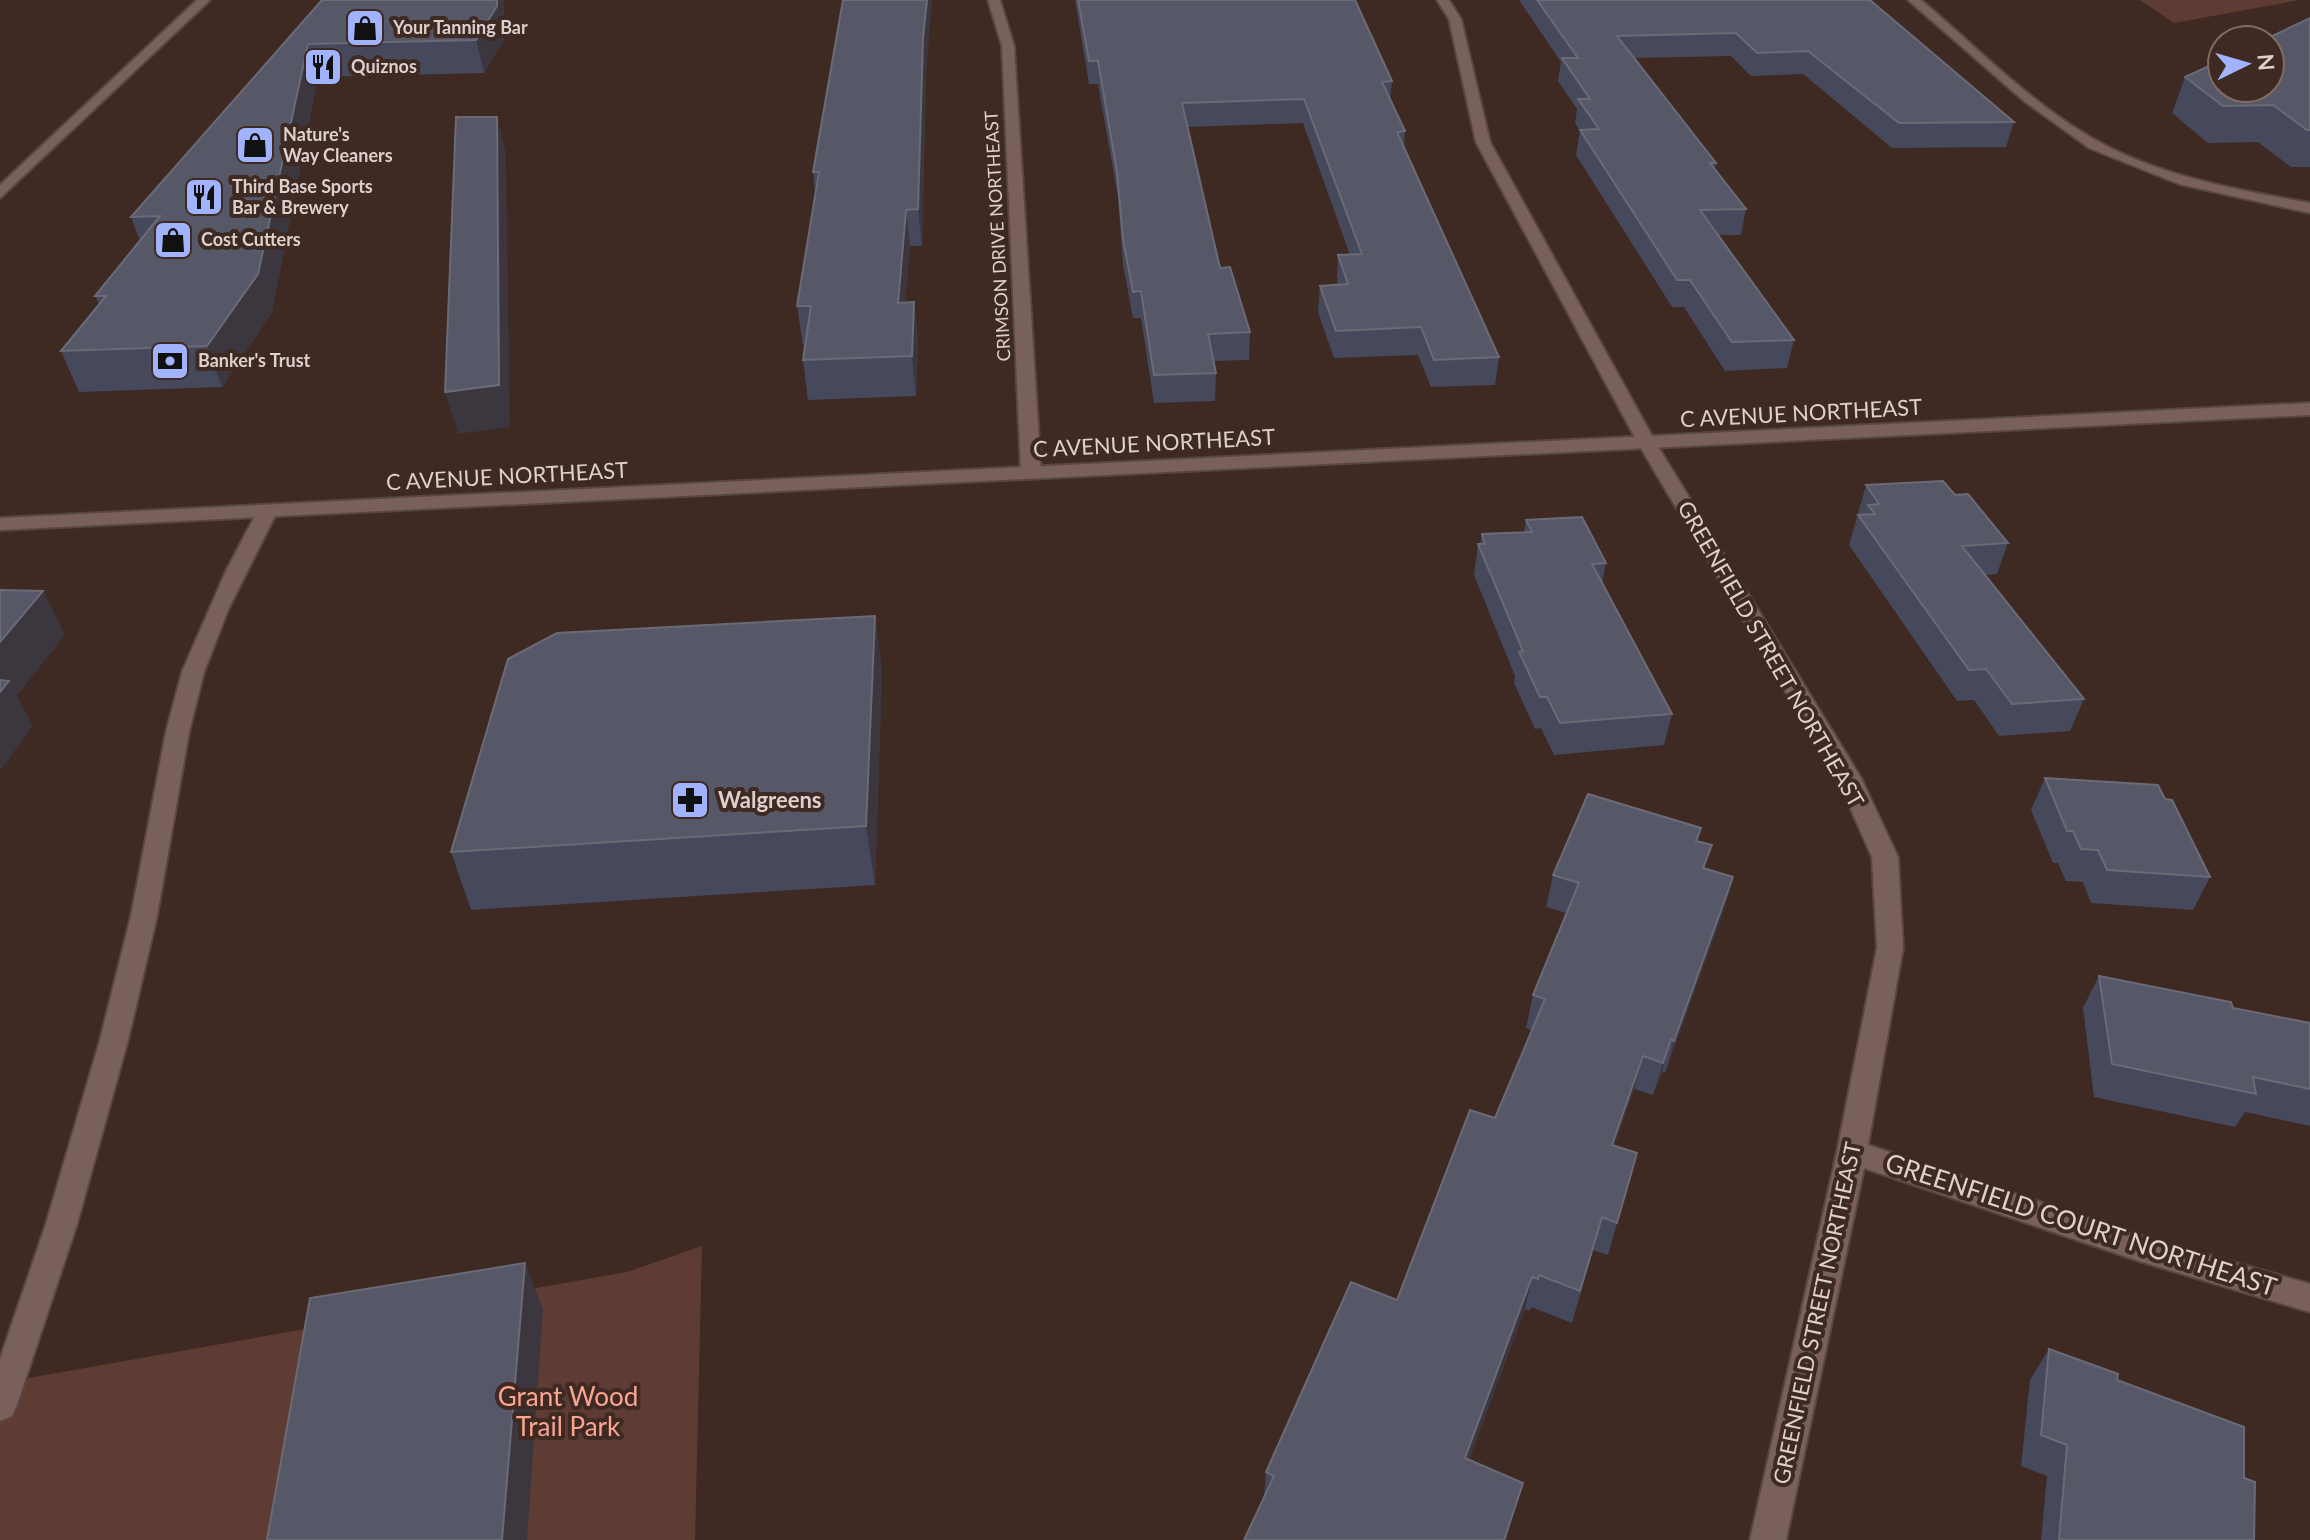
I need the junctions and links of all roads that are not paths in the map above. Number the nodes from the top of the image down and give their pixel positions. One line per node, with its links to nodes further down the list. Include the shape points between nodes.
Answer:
1 (204, 0): 5 (street)
2 (994, 0): 9 (street, CRIMSON DRIVE NORTHEAST, via 1008,46)
3 (1443, 0): 8 (street, GREENFIELD STREET NORTHEAST, via 1455,19 1483,142)
4 (1914, 0): 6 (street, via 2069,130 2169,175)
5 (0, 193)
6 (2310, 208)
7 (2310, 409): 8 (street, C AVENUE NORTHEAST)
8 (1648, 445): 9 (street, C AVENUE NORTHEAST); 12 (street, GREENFIELD STREET NORTHEAST, via 1849,778 1885,857 1890,948)
9 (1031, 472): 10 (street, C AVENUE NORTHEAST)
10 (267, 512): 11 (street, C AVENUE NORTHEAST); 14 (street, via 194,670 144,916 60,1238)
11 (0, 524)
12 (1852, 1152): 13 (street, GREENFIELD COURT NORTHEAST, via 2139,1248); 15 (street, GREENFIELD STREET NORTHEAST)
13 (2310, 1298)
14 (0, 1405)
15 (1768, 1540)

